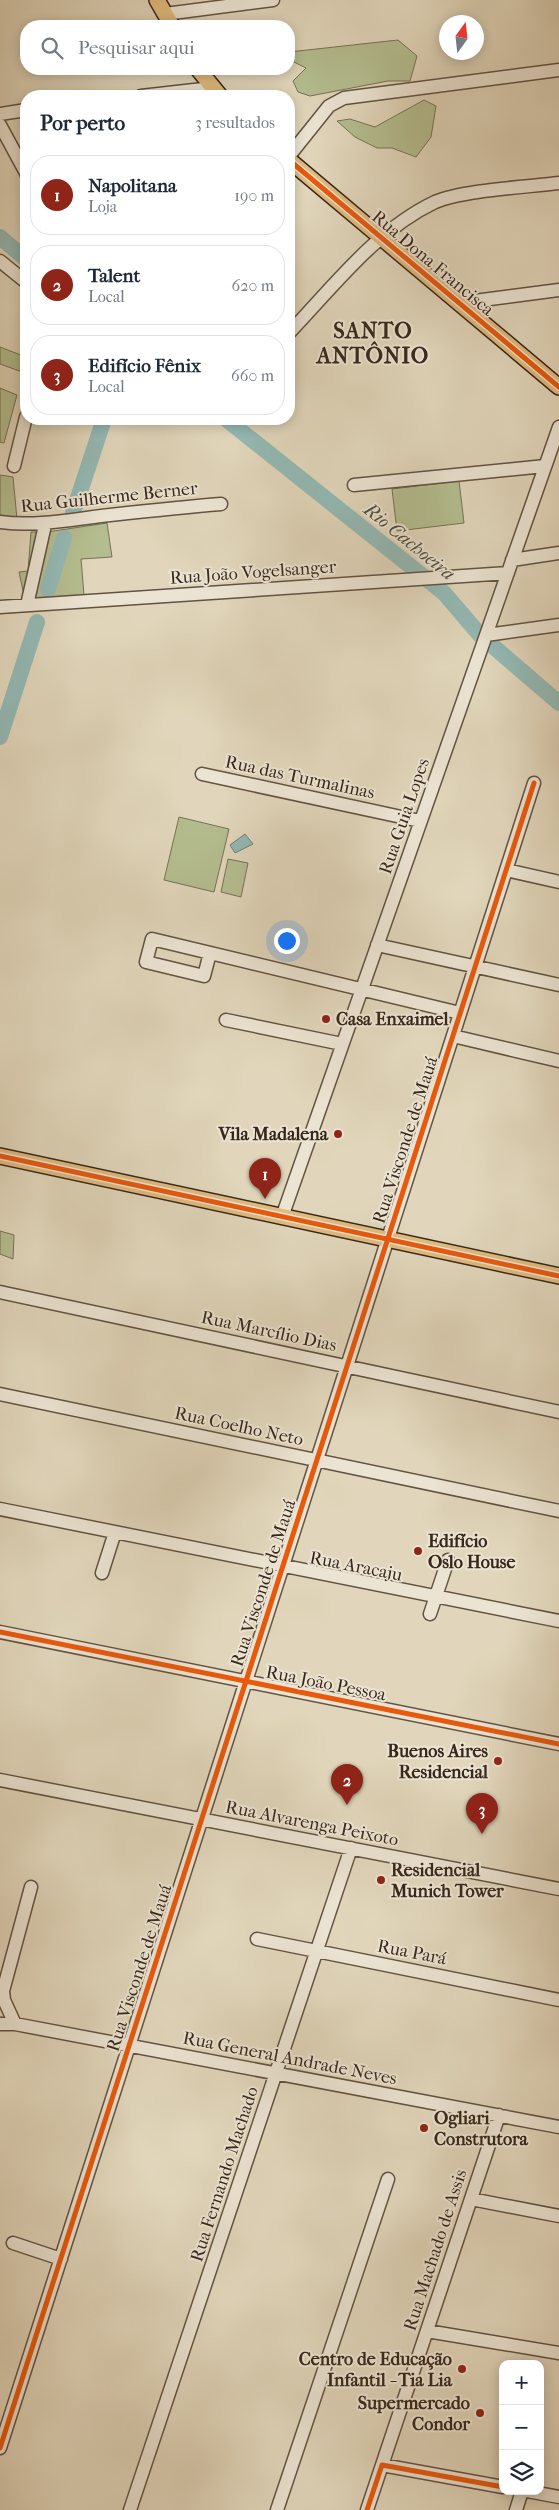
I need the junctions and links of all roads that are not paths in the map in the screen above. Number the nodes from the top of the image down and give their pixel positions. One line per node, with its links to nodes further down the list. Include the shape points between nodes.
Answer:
1 (158, 0): 3 (main road)
2 (274, 0): 3 (street)
3 (168, 20)
4 (559, 70): 10 (street, via 344,98 329,106)
5 (203, 75): 6 (main road)
6 (214, 90)
7 (20, 111): 8 (street)
8 (0, 114)
9 (0, 125): 11 (street)
10 (295, 150)
11 (20, 162)
12 (295, 163): 14 (main road, Rua Dona Francisca)
13 (559, 183): 14 (street, via 447,199 421,210)
14 (381, 237): 18 (main road, Rua Dona Francisca); 19 (street)
15 (0, 261): 16 (street)
16 (20, 277)
17 (559, 290): 18 (street)
18 (459, 303): 20 (main road, Rua Dona Francisca)
19 (295, 327)
20 (559, 387)
21 (24, 425): 23 (street)
22 (559, 427): 24 (street, Rua Guia Lopes)
23 (14, 466)
24 (545, 466): 25 (street); 30 (street, Rua Guia Lopes)
25 (354, 485)
26 (221, 504): 28 (street, Rua Guilherme Berner)
27 (0, 522): 28 (street, Rua Guilherme Berner)
28 (45, 524): 32 (street)
29 (559, 553): 30 (street)
30 (512, 560): 31 (street, Rua Guia Lopes)
31 (508, 573): 32 (street, Rua João Vogelsanger); 35 (street, Rua Guia Lopes)
32 (27, 605): 33 (street, Rua João Vogelsanger)
33 (0, 607)
34 (559, 625): 35 (street)
35 (484, 639): 38 (street, Rua Guia Lopes)
36 (202, 774): 38 (street, Rua das Turmalinas)
37 (534, 783): 39 (street, Rua Visconde de Mauá)
38 (420, 821): 41 (street, Rua Guia Lopes)
39 (506, 870): 40 (street); 43 (street, Rua Visconde de Mauá)
40 (559, 882)
41 (377, 945): 43 (street); 45 (street, Rua Guia Lopes)
42 (210, 953): 42 (street, via 204,976 146,962 152,939); 45 (street)
43 (475, 967): 44 (street); 46 (street, Rua Visconde de Mauá)
44 (559, 985)
45 (361, 990): 46 (street); 49 (street, Rua Guia Lopes)
46 (460, 1014): 48 (street, Rua Visconde de Mauá)
47 (226, 1020): 49 (street)
48 (453, 1036): 50 (street); 53 (street, Rua Visconde de Mauá)
49 (342, 1044): 52 (street, Rua Guia Lopes)
50 (559, 1061)
51 (0, 1156): 52 (main road)
52 (282, 1217): 53 (main road)
53 (388, 1239): 54 (main road); 56 (street, Rua Visconde de Mauá)
54 (559, 1276)
55 (0, 1292): 56 (street, Rua Marcílio Dias)
56 (347, 1366): 58 (street, Rua Marcílio Dias); 59 (street, Rua Visconde de Mauá)
57 (0, 1394): 59 (street, Rua Coelho Neto)
58 (559, 1412)
59 (317, 1460): 61 (street, Rua Coelho Neto); 64 (street, Rua Visconde de Mauá)
60 (0, 1509): 62 (street, Rua Aracaju)
61 (559, 1511)
62 (116, 1532): 64 (street, Rua Aracaju); 65 (street)
63 (448, 1560): 66 (street)
64 (283, 1566): 66 (street, Rua Aracaju); 70 (street, Rua Visconde de Mauá)
65 (102, 1573)
66 (436, 1596): 67 (street); 68 (street, Rua Aracaju)
67 (430, 1614)
68 (559, 1621)
69 (0, 1632): 70 (street, Rua João Pessoa)
70 (246, 1681): 71 (street, Rua João Pessoa); 73 (street, Rua Visconde de Mauá)
71 (559, 1744)
72 (0, 1780): 73 (street, Rua Alvarenga Peixoto)
73 (202, 1819): 74 (street, Rua Alvarenga Peixoto); 83 (street, Rua Visconde de Mauá)
74 (352, 1848): 76 (street, Rua Alvarenga Peixoto); 78 (street, Rua Fernando Machado)
75 (31, 1887): 81 (street, via 3,1991)
76 (559, 1889)
77 (257, 1939): 78 (street, Rua Pará)
78 (317, 1951): 79 (street, Rua Pará); 84 (street, Rua Fernando Machado)
79 (559, 2000)
80 (0, 2024): 81 (street, Rua General Andrade Neves)
81 (15, 2024): 82 (street); 83 (street, Rua General Andrade Neves)
82 (0, 2031)
83 (129, 2045): 84 (street, Rua General Andrade Neves); 91 (street, Rua Visconde de Mauá)
84 (276, 2073): 85 (street, Rua General Andrade Neves); 100 (street, Rua Fernando Machado)
85 (499, 2116): 86 (street, Rua General Andrade Neves); 88 (street, Rua Machado de Assis)
86 (559, 2127)
87 (388, 2179): 101 (street)
88 (471, 2198): 89 (street); 92 (street, Rua Machado de Assis)
89 (559, 2216)
90 (13, 2243): 91 (street)
91 (61, 2259): 94 (street, Rua Visconde de Mauá)
92 (427, 2330): 93 (street); 95 (street, Rua Machado de Assis)
93 (559, 2353)
94 (0, 2448)
95 (382, 2466): 96 (street); 102 (street, Rua Machado de Assis)
96 (499, 2486)
97 (544, 2494): 99 (street)
98 (521, 2495): 103 (street)
99 (559, 2497)
100 (130, 2510)
101 (277, 2510)
102 (367, 2510)
103 (516, 2510)

